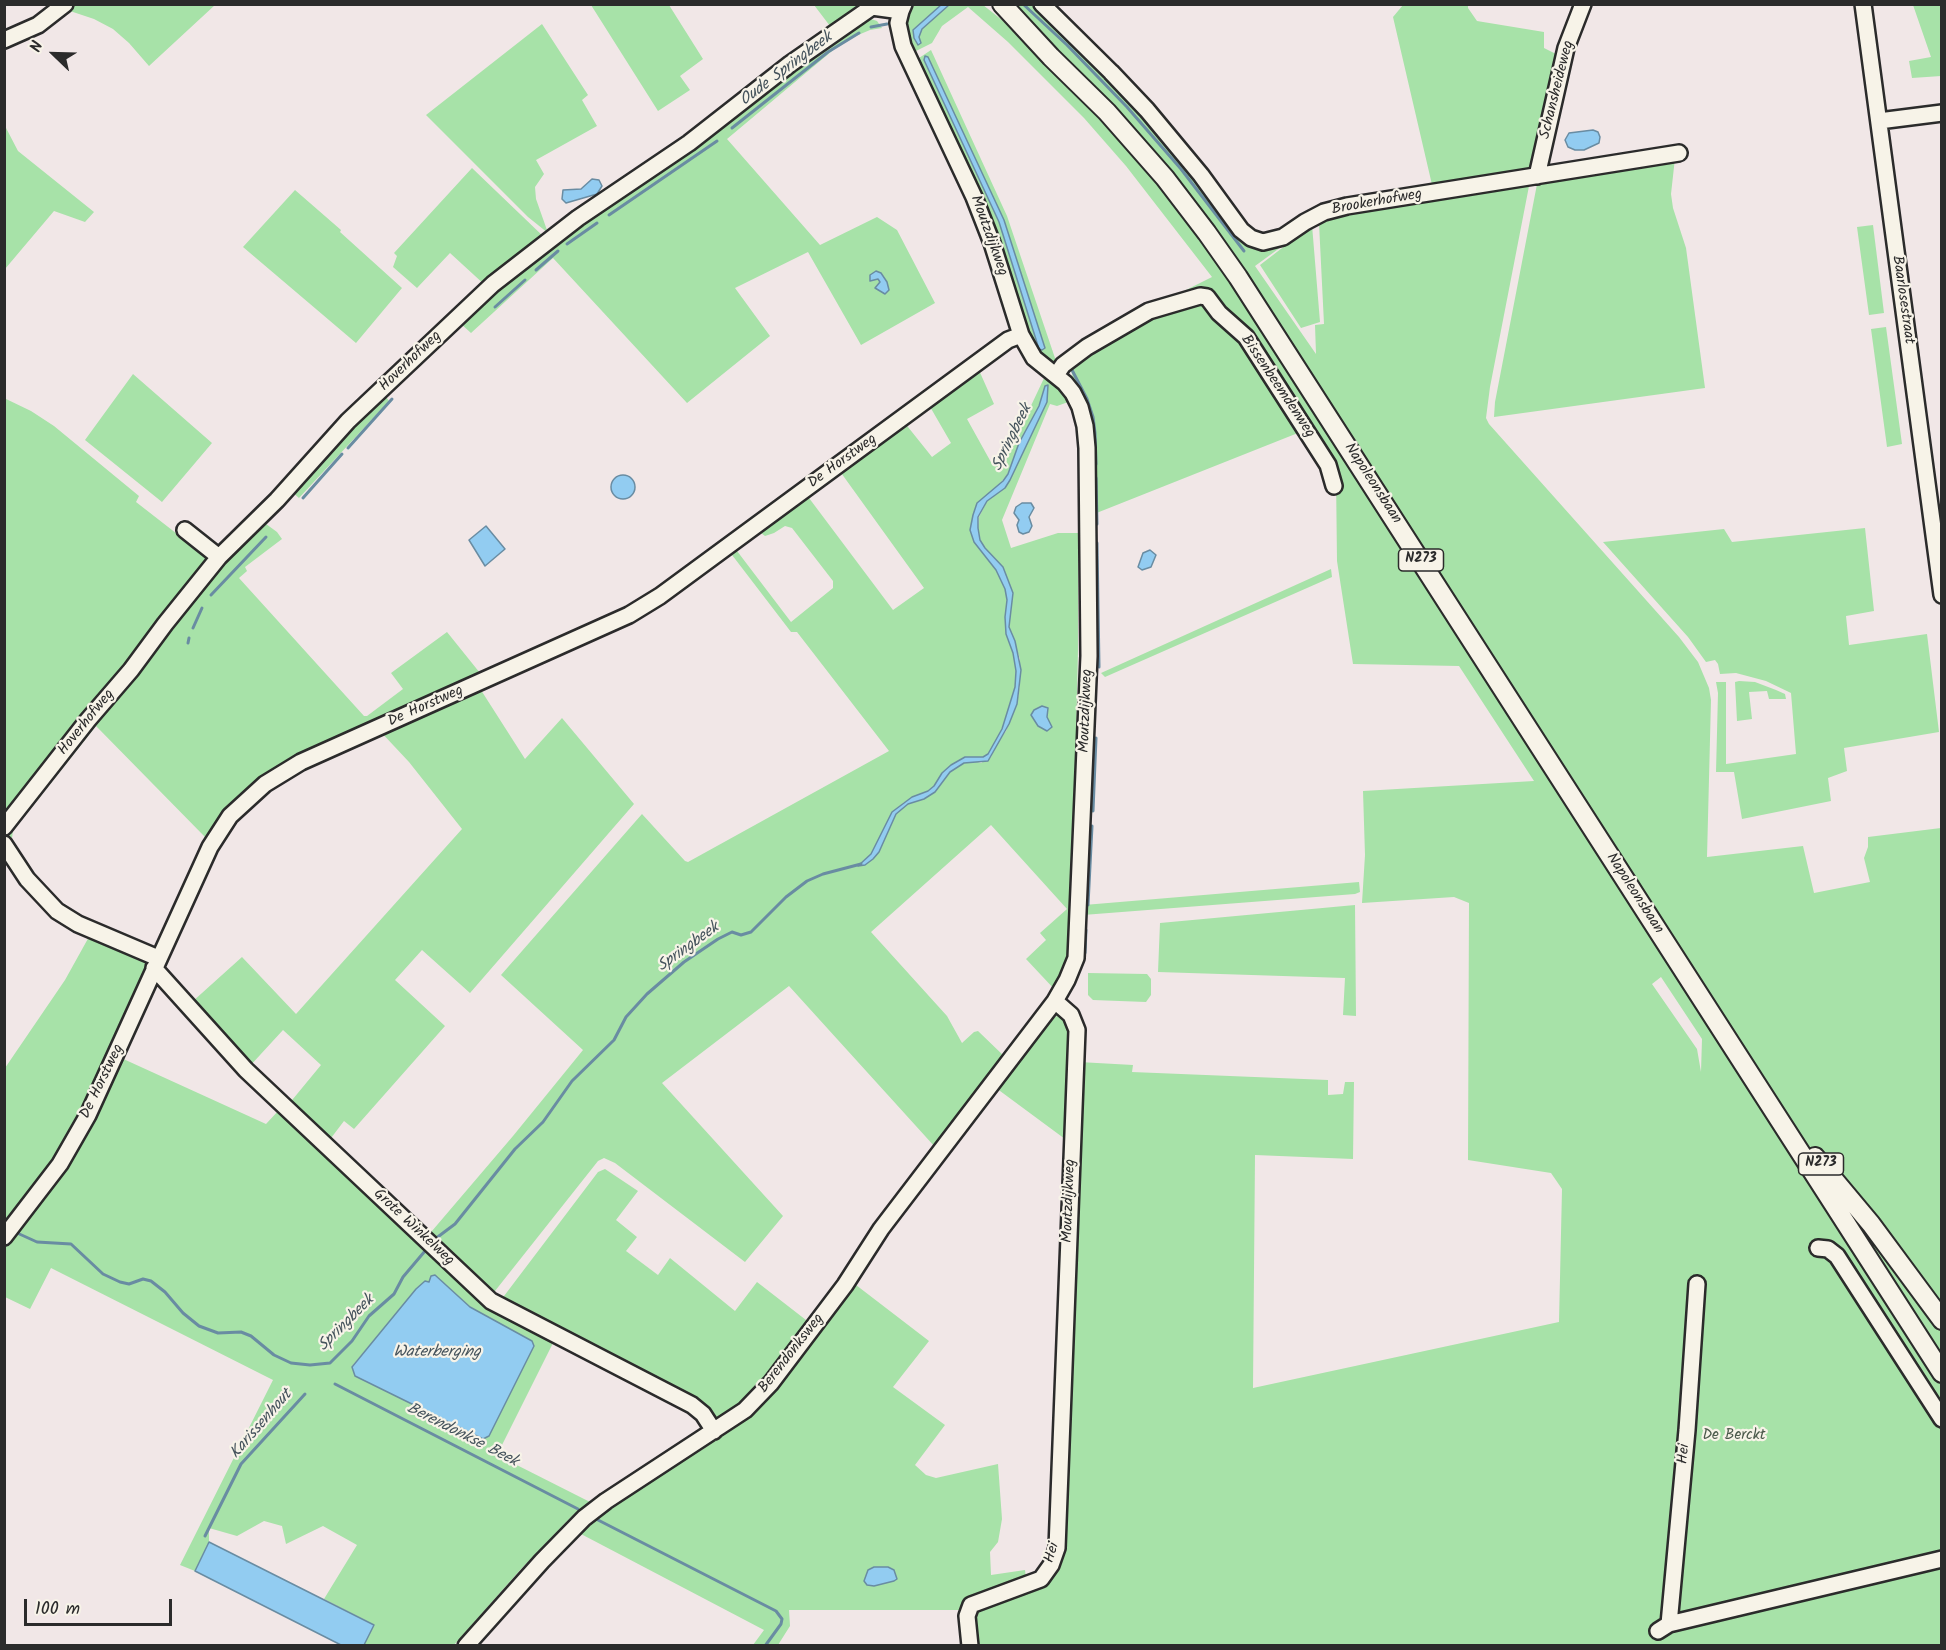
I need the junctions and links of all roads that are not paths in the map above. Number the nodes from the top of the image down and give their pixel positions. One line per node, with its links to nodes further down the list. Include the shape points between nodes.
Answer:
1 (990, 4): 9 (main road, Napoleonsbaan / N273)
2 (1002, 4): 9 (main road, Napoleonsbaan / N273)
3 (1042, 4): 13 (street, Brookerhofweg, via 1147,110 1251,238 1263,242 1283,237 1324,212 1347,206)
4 (1583, 4): 13 (street, Schansheideweg, via 1566,48)
5 (1863, 4): 11 (street, Baarlosestraat)
6 (63, 7): 8 (street, via 38,25)
7 (903, 8): 14 (street, Moutzdijkweg, via 898,23 903,46 993,243); 18 (street, Hoverhofweg, via 872,7 578,218 493,284 348,421)
8 (4, 40)
9 (1051, 57): 24 (main road, Napoleonsbaan / N273, via 1107,112 1165,178 1238,277)
10 (1941, 113): 11 (street)
11 (1879, 121): 19 (street, Baarlosestraat)
12 (1679, 153): 13 (street, Brookerhofweg)
13 (1537, 176)
14 (1021, 335): 15 (street, Moutzdijkweg, via 1034,357); 22 (street, De Horstweg, via 1008,340 660,597 629,615 301,762 264,784 230,816 210,847)
15 (1056, 375): 16 (street, Bissenbeemdenweg, via 1087,348 1149,311 1207,297 1218,313 1246,337 1328,465); 23 (street, Moutzdijkweg, via 1080,407 1088,448 1089,656 1076,958)
16 (1334, 486)
17 (185, 530): 18 (street)
18 (219, 557): 20 (street, Hoverhofweg)
19 (1941, 595)
20 (4, 827)
21 (4, 844): 22 (street, Grote Winkelweg, via 27,879 57,911)
22 (156, 963): 25 (street, De Horstweg, via 88,1115 60,1164); 31 (street, Grote Winkelweg, via 246,1070 491,1301 692,1405)
23 (1055, 1001): 31 (street, Berendonksweg, via 881,1229 845,1285 771,1383 746,1410); 32 (street, Moutzdijkweg, via 1071,1015 1077,1030)
24 (1759, 1088): 28 (main road, Napoleonsbaan / N273, via 1883,1241); 29 (main road, Napoleonsbaan / N273)
25 (4, 1237)
26 (1818, 1248): 30 (street, via 1837,1256)
27 (1697, 1284): 33 (street, Hei, via 1687,1430 1664,1628)
28 (1941, 1320)
29 (1941, 1373)
30 (1940, 1412)
31 (714, 1431): 34 (street, Berendonksweg, via 584,1518)
32 (1062, 1445): 35 (street, Hei, via 1057,1548 1051,1565 1041,1579 971,1605 967,1616)
33 (1941, 1559)
34 (466, 1646)
35 (970, 1646)

